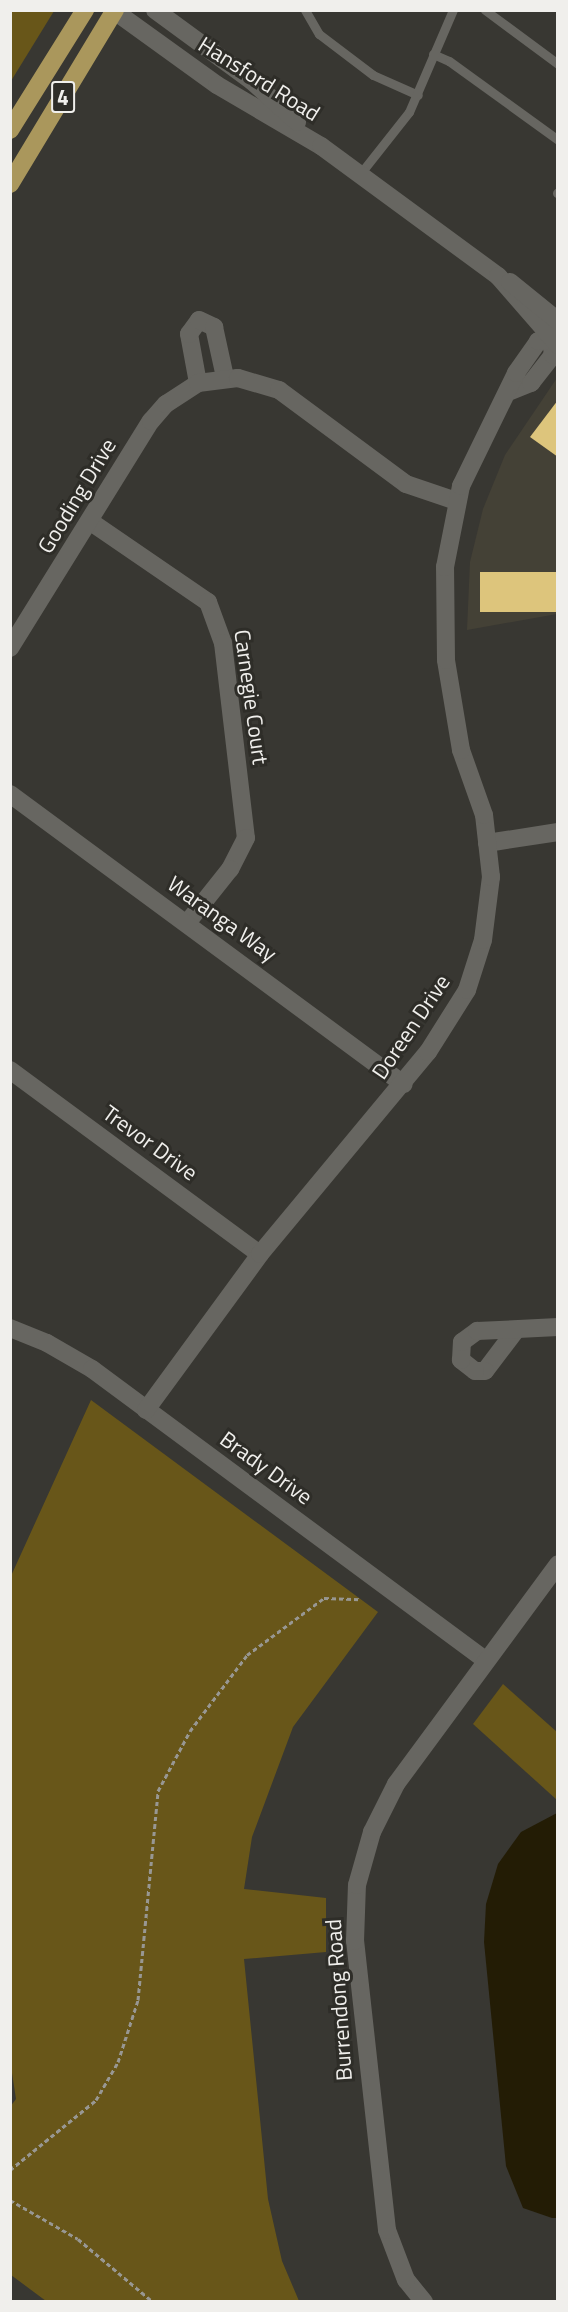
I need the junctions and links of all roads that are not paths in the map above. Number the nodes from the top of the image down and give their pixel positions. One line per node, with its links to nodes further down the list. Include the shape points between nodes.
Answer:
1 (85, 10): 12 (main road, 4)
2 (155, 10): 8 (street, Hansford Road)
3 (170, 10): 8 (street)
4 (305, 10): 11 (lane, via 313,28 374,75)
5 (453, 10): 9 (lane)
6 (484, 10): 10 (lane)
7 (114, 11): 14 (street, Hansford Road, via 217,85); 16 (main road, 4)
8 (180, 27): 14 (street, Hansford Road, via 252,81)
9 (433, 54): 11 (lane); 13 (lane, via 449,61)
10 (558, 64)
11 (418, 95): 15 (lane)
12 (10, 130)
13 (558, 140)
14 (321, 146): 15 (street, Hansford Road)
15 (360, 174): 17 (street, Hansford Road)
16 (10, 184)
17 (498, 276): 18 (street, Hansford Road, via 529,293); 19 (street, Hansford Road)
18 (558, 321)
19 (555, 339): 22 (street, Doreen Drive, via 553,355 531,383 511,391)
20 (225, 377): 21 (street, Gooding Drive); 21 (street, via 214,327 200,320 189,334); 22 (street, Gooding Drive, via 251,379 279,390 406,484)
21 (198, 383): 23 (street, Gooding Drive, via 166,404 151,421)
22 (456, 501): 27 (street, Doreen Drive, via 445,567 446,660 461,750 484,815)
23 (91, 522): 24 (street, Gooding Drive); 28 (street, Carnegie Court, via 208,602 224,643 246,838 230,869)
24 (10, 648)
25 (10, 794): 28 (street, Waranga Way)
26 (558, 832): 27 (street)
27 (487, 843): 30 (street, Doreen Drive, via 491,876 483,940 467,990)
28 (187, 923): 30 (street, Waranga Way)
29 (10, 1070): 31 (street, Trevor Drive)
30 (404, 1084): 31 (street, Doreen Drive)
31 (261, 1254): 35 (street, Doreen Drive)
32 (558, 1327): 34 (street)
33 (10, 1328): 35 (street, Brady Drive, via 65,1352)
34 (516, 1330)
35 (146, 1410): 38 (street, Brady Drive)
36 (558, 1564): 37 (street, Burrendong Road)
37 (551, 1586): 38 (street, Burrendong Road)
38 (485, 1660): 39 (street, Burrendong Road, via 396,1784 372,1832 357,1885 355,1941 387,2230 406,2280)
39 (424, 2301)

